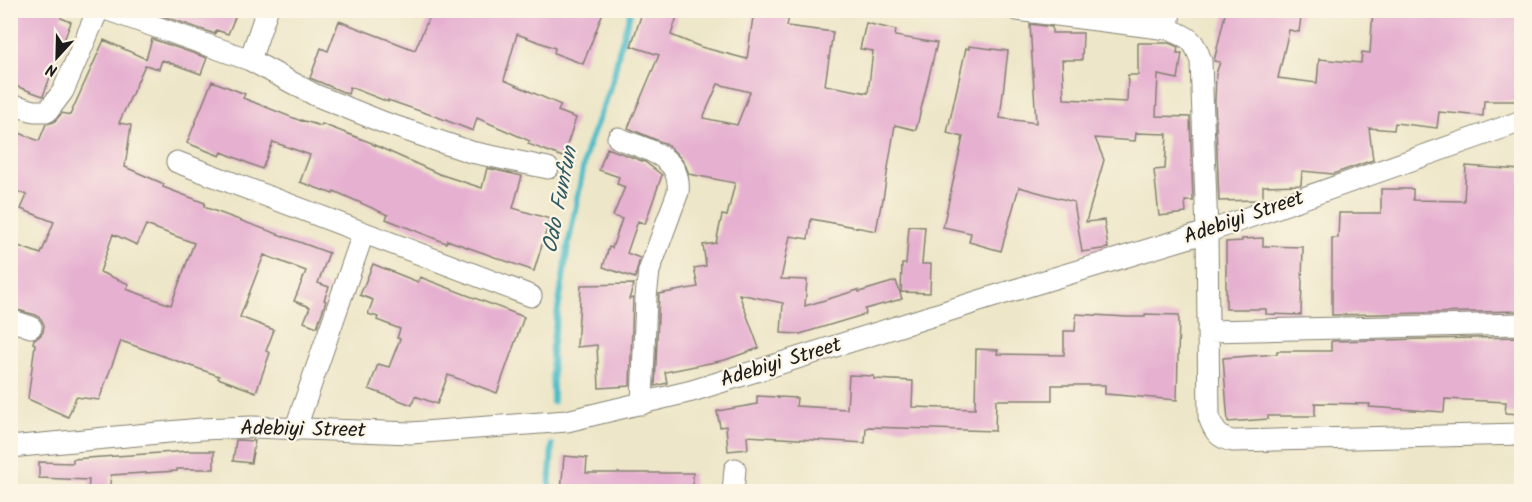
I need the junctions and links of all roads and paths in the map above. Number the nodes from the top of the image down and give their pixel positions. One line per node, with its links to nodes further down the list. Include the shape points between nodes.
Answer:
1 (98, 10): 7 (street, via 63,91 48,111)
2 (108, 10): 6 (street)
3 (267, 10): 6 (street)
4 (1017, 10): 5 (street)
5 (1169, 20): 12 (street, via 1196,45 1201,61)
6 (250, 60): 11 (street, via 315,95 385,123 471,152)
7 (10, 104)
8 (1521, 121): 12 (street, Adebiyi Street)
9 (618, 138): 19 (street, via 669,162 677,171 679,183 649,271)
10 (177, 162): 13 (street)
11 (548, 168)
12 (1207, 232): 18 (street); 19 (street, Adebiyi Street)
13 (363, 234): 14 (street); 20 (street)
14 (531, 296)
15 (10, 320): 17 (street)
16 (1521, 324): 18 (street)
17 (31, 327)
18 (1209, 331): 21 (street, via 1209,417 1217,435 1224,440)
19 (642, 404): 20 (street, Adebiyi Street, via 567,421 422,433)
20 (294, 430): 22 (street, Adebiyi Street, via 201,429)
21 (1521, 434)
22 (10, 447)
23 (735, 469): 24 (street)
24 (733, 492)

